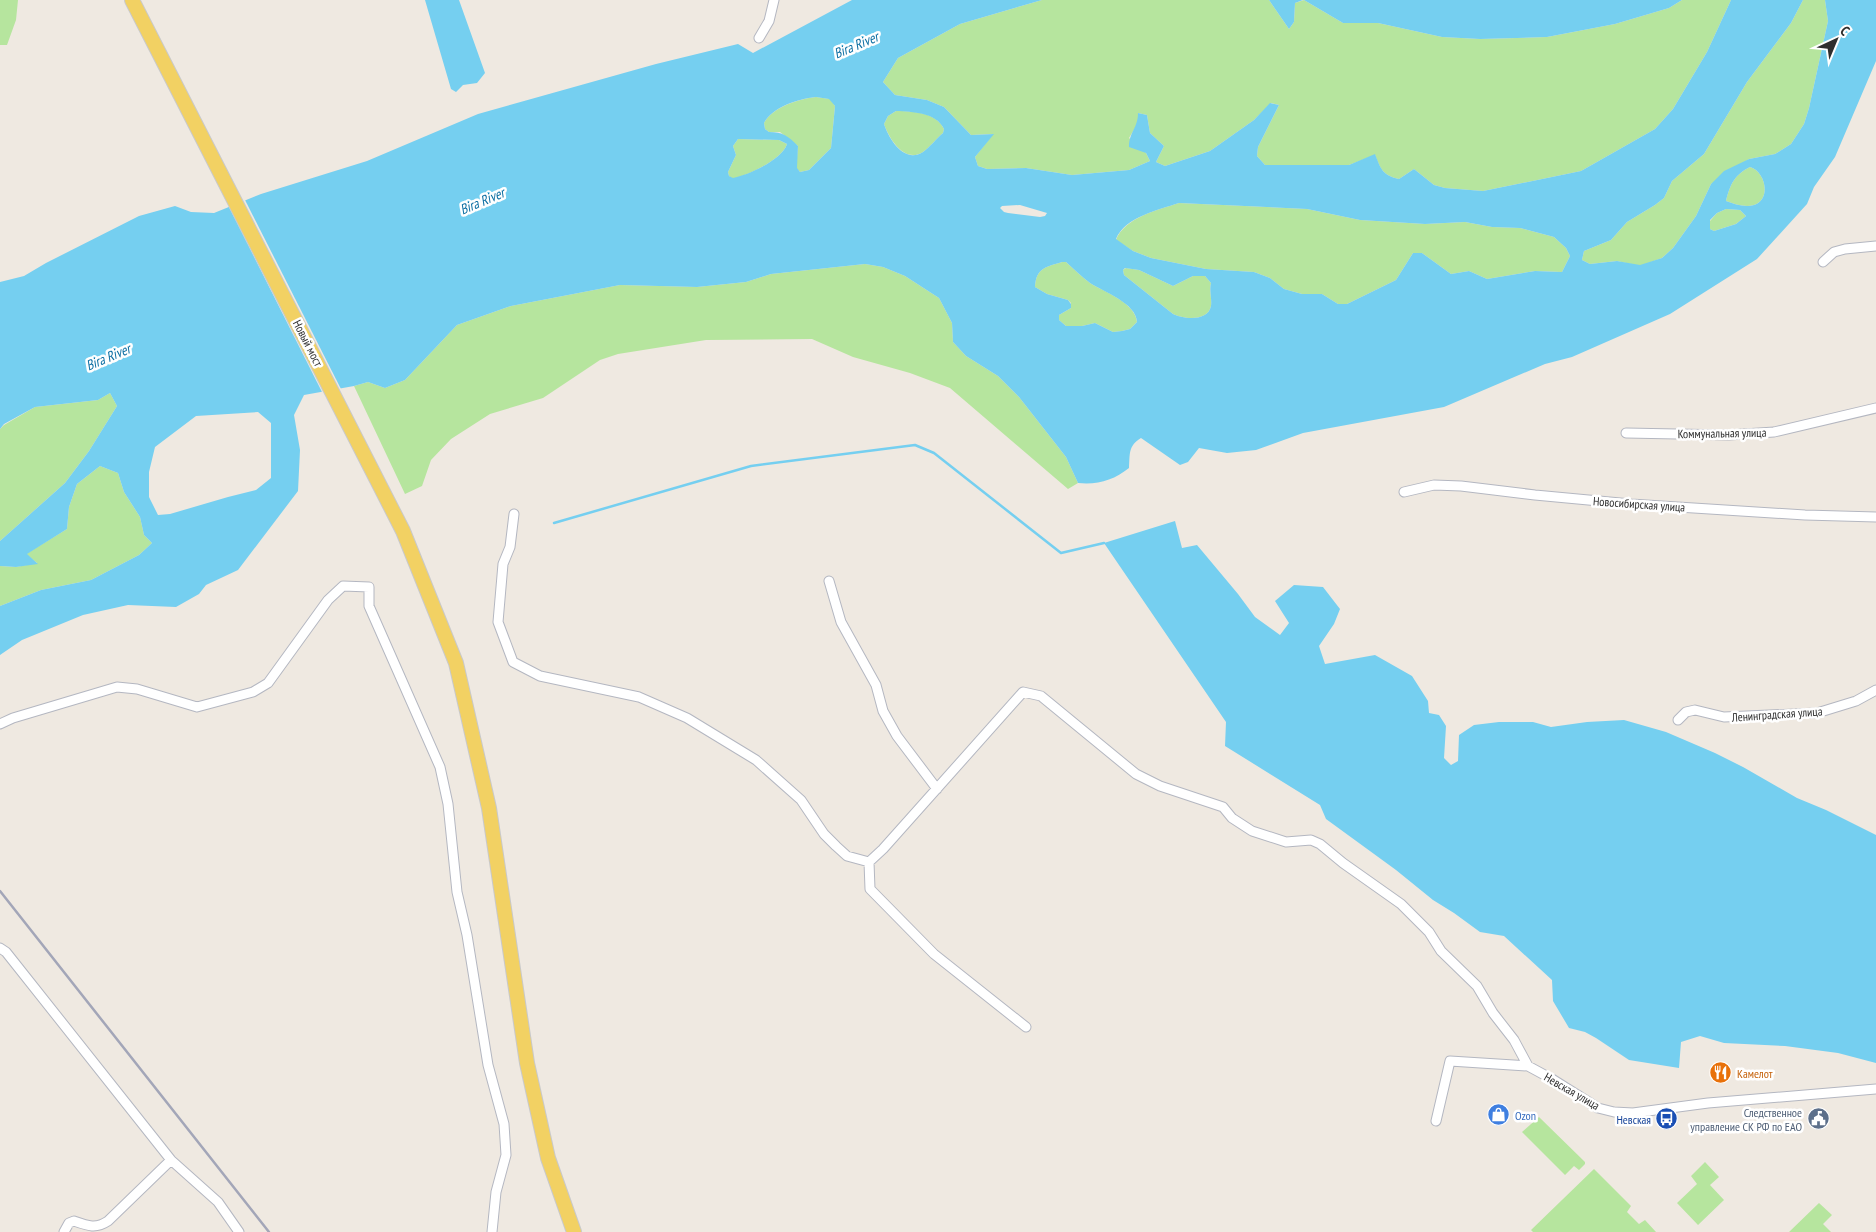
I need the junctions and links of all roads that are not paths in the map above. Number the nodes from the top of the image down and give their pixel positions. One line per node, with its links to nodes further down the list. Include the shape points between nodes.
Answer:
1 (132, 0): 26 (main road, Новый мост, via 403,530 456,663 488,808 527,1063 548,1158)
2 (774, 0): 3 (street, via 769,21)
3 (759, 38)
4 (1876, 246): 5 (street, via 1834,252)
5 (1823, 262)
6 (1876, 408): 7 (street, Коммунальная улица, via 1774,432 1729,435)
7 (1626, 433)
8 (1404, 492): 10 (street, Новосибирская улица, via 1434,485 1461,486 1631,504)
9 (514, 514): 16 (street, via 510,547 503,564 498,622 513,662 540,676 639,697 687,718 756,760 801,800 824,834 847,856)
10 (1876, 517)
11 (829, 582): 15 (street, via 840,622 876,685 883,711 897,736)
12 (1876, 690): 13 (street, Ленинградская улица, via 1856,701 1817,713 1724,717 1695,710 1686,712)
13 (1678, 720)
14 (0, 724): 25 (street, via 29,712 117,687 137,689 197,707 253,692 268,683 328,600 343,586 369,587 369,606 440,767 448,804 457,892 488,1065 504,1124 506,1155 496,1192)
15 (937, 789): 16 (street); 19 (street, via 1023,692 1041,696 1136,774 1223,808 1252,831 1286,842 1311,840 1320,844 1401,904 1429,932 1441,951 1477,986)
16 (869, 862): 18 (street, via 870,889 934,954)
17 (0, 948): 22 (street)
18 (1026, 1028)
19 (1528, 1066): 20 (street, Невская улица, via 1598,1108 1614,1112 1633,1113 1708,1103); 21 (street, Невская улица, via 1450,1061)
20 (1876, 1089)
21 (1436, 1121)
22 (171, 1160): 23 (street, via 108,1221 100,1226 74,1221); 24 (street, via 218,1202)
23 (64, 1232)
24 (238, 1232)
25 (492, 1232)
26 (574, 1232)

